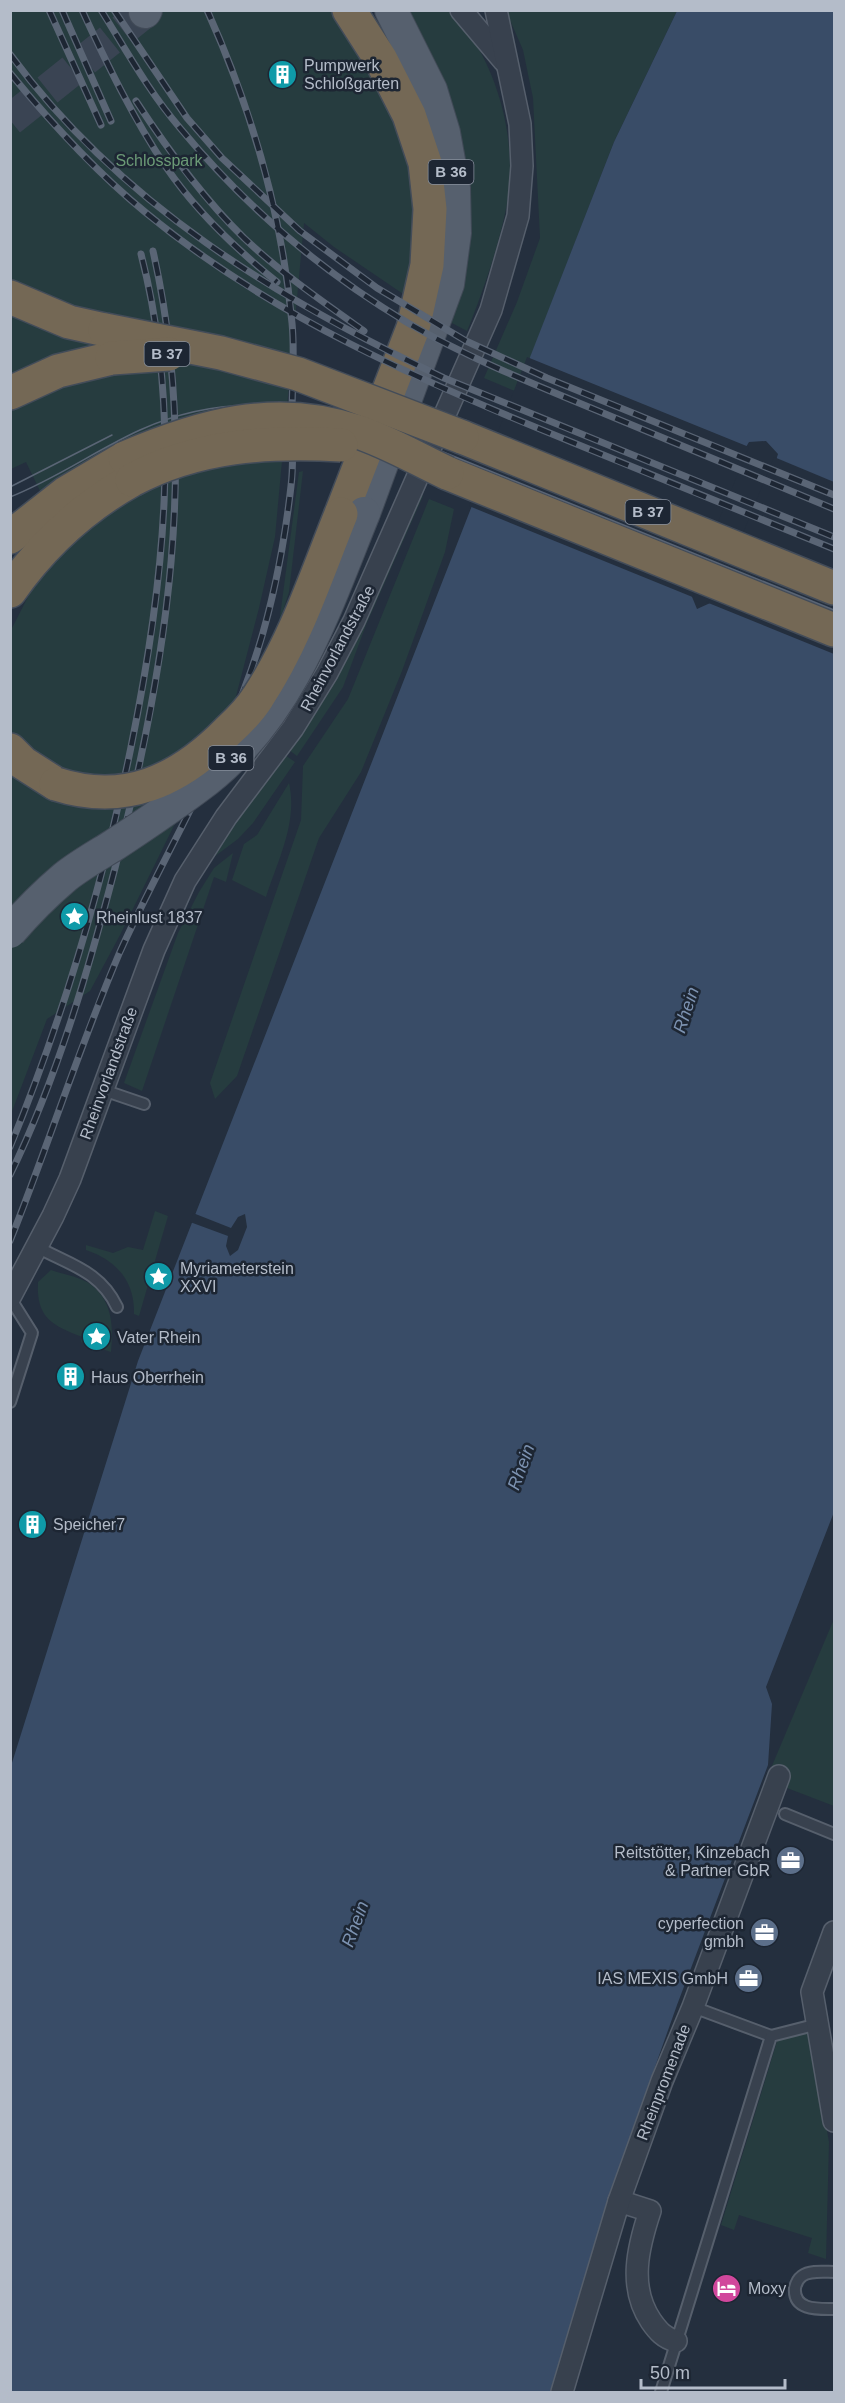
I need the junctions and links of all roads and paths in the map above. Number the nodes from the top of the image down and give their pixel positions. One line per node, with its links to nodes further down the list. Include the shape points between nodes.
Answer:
1 (349, 10): 9 (highway, B 36, via 399,92 416,130 430,209 427,265 413,328)
2 (391, 10): 9 (main road, B 36, via 431,90 444,133 454,188 455,233 448,284)
3 (460, 10): 5 (street, Rheinvorlandstraße)
4 (496, 10): 5 (street, Rheinvorlandstraße)
5 (506, 64): 18 (street, Rheinvorlandstraße, via 520,124 522,166 518,216 491,310 354,621 313,698 284,741 243,787 185,881 154,950)
6 (28, 306): 7 (highway)
7 (109, 344): 8 (highway, B 37); 11 (highway, B 37, bridge, via 155,355 221,353 298,374)
8 (10, 393)
9 (353, 514): 15 (highway, B 36, bridge, via 258,698 210,749 187,767 155,783 124,791 78,791 56,784); 17 (main road, B 36, bridge, via 302,662 249,741 209,778 66,876)
10 (35, 531): 12 (highway); 13 (highway, B 37, bridge, via 79,514 160,443 215,425 247,420 307,421 355,431 447,473)
11 (834, 588)
12 (10, 591)
13 (834, 630)
14 (244, 736): 16 (lane)
15 (10, 750)
16 (237, 766)
17 (10, 932)
18 (103, 1090): 19 (lane); 20 (street, Rheinvorlandstraße, via 70,1179)
19 (144, 1104)
20 (37, 1247): 21 (street, Rheinvorlandstraße); 22 (lane, via 104,1284)
21 (10, 1297): 23 (lane, via 32,1333)
22 (117, 1307)
23 (10, 1402)
24 (779, 1776): 28 (street, Rheinpromenade)
25 (785, 1814): 26 (lane)
26 (834, 1834)
27 (834, 1932): 29 (street, via 812,1992)
28 (693, 2007): 30 (lane); 32 (street, Rheinpromenade)
29 (818, 2024): 30 (lane); 31 (street)
30 (771, 2036): 35 (lane)
31 (834, 2121)
32 (619, 2201): 35 (street, via 650,2211 638,2252 639,2293 654,2326 666,2338); 36 (street, Rheinpromenade)
33 (834, 2272): 34 (lane, via 802,2275 795,2290 798,2301 806,2307)
34 (834, 2309)
35 (676, 2341): 37 (lane)
36 (562, 2392)
37 (661, 2392)

